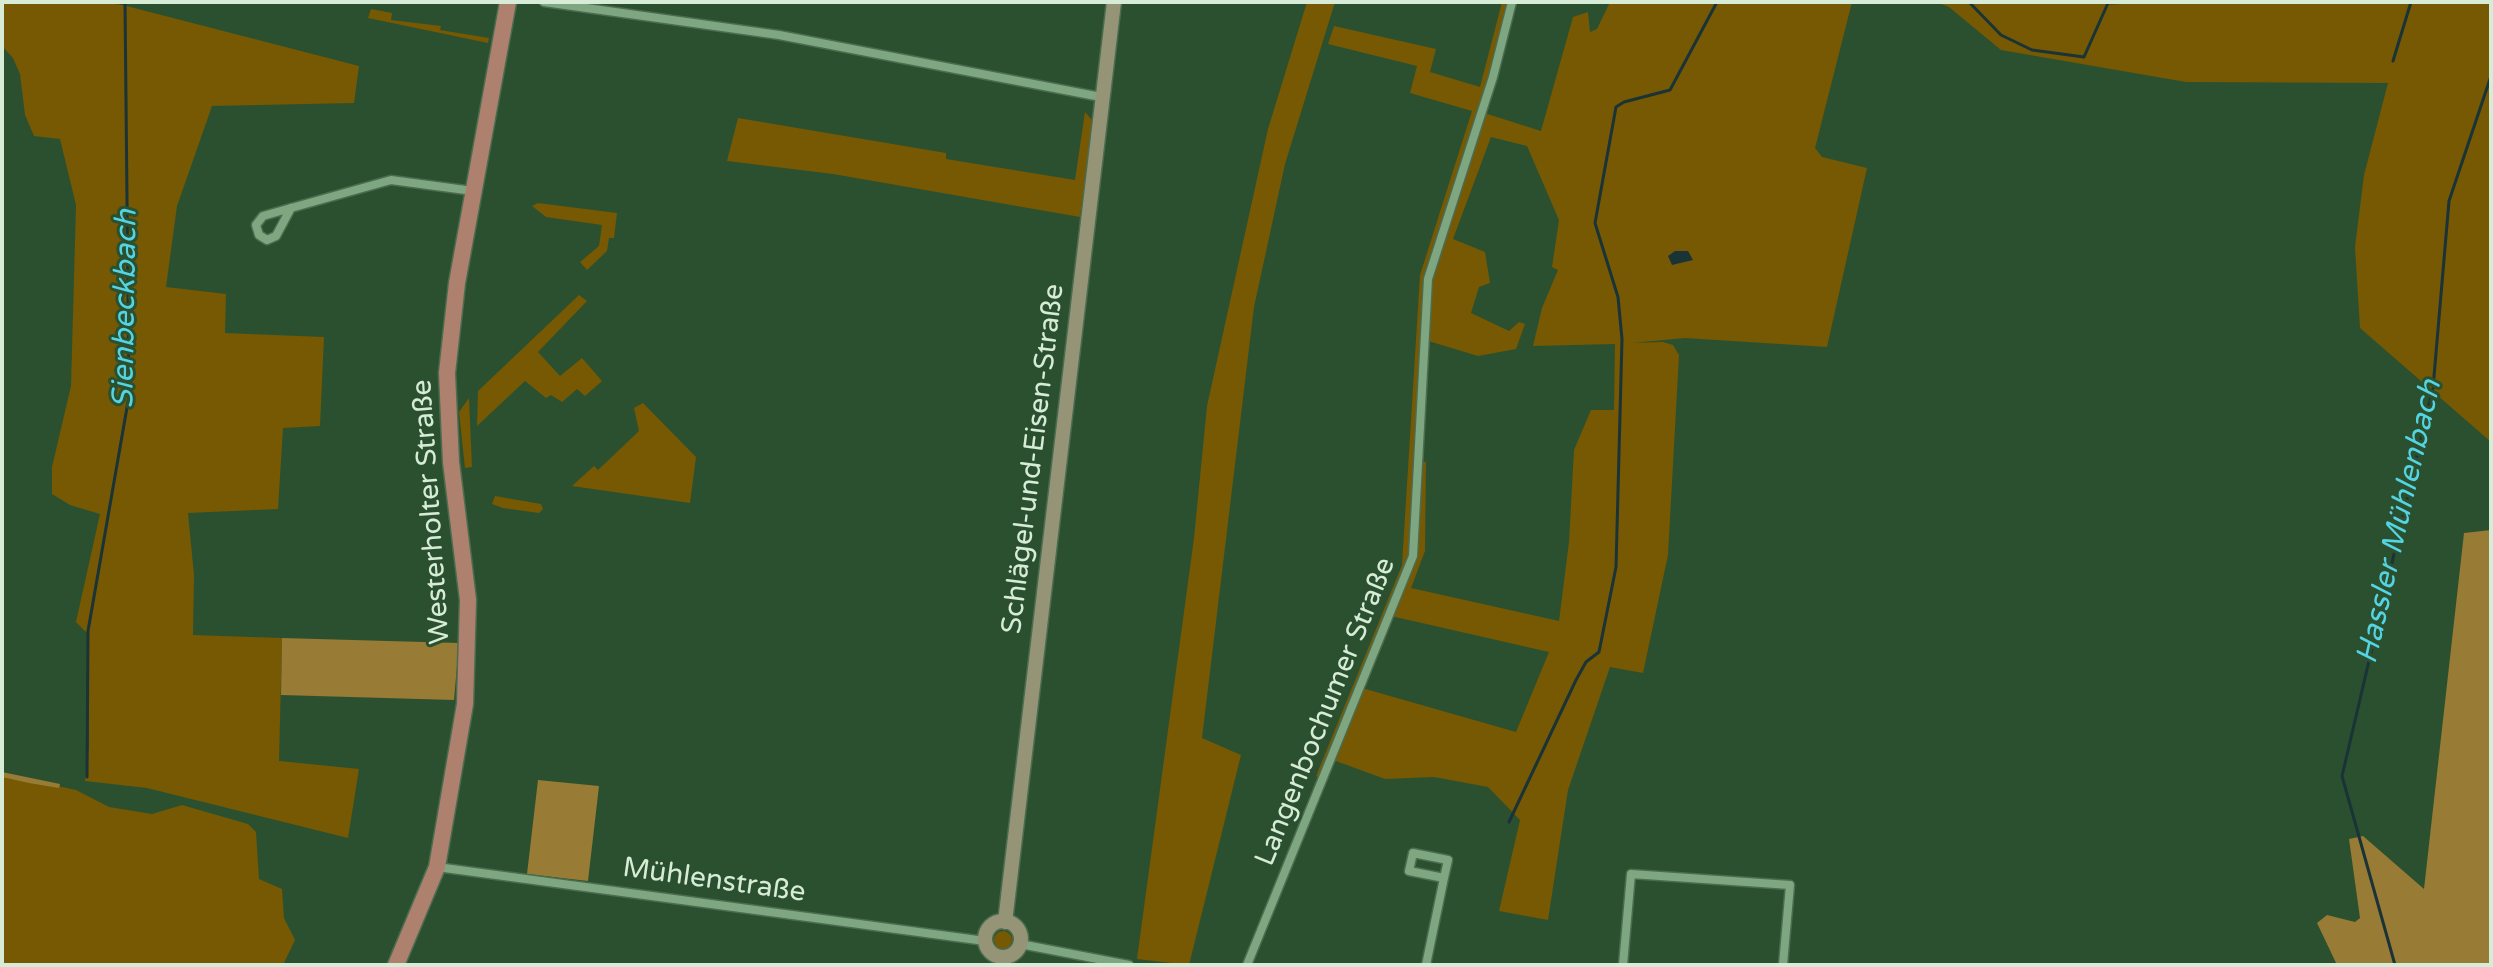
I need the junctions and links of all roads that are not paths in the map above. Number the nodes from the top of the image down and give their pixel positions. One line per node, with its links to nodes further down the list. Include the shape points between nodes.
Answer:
1 (508, 2): 6 (main road, Westerholter Straße)
2 (544, 2): 5 (street, via 779,35)
3 (1114, 2): 5 (street, Schlägel-und-Eisen-Straße)
4 (1512, 2): 16 (street, Langenbochumer Straße, via 1428,279 1413,556)
5 (1101, 97): 10 (street, Schlägel-und-Eisen-Straße)
6 (473, 191): 7 (street, via 399,178); 8 (main road, Westerholter Straße, via 447,373 469,649 457,761)
7 (291, 208): 7 (street, via 257,221 259,235 267,240 276,236)
8 (437, 867): 11 (street, Mühlenstraße); 14 (main road, Westerholter Straße)
9 (1444, 878): 9 (street, via 1448,860 1413,853 1409,871); 17 (street)
10 (1005, 922): 11 (street, via 990,927); 12 (street, via 1018,930)
11 (985, 941): 13 (street)
12 (1020, 944): 13 (street); 15 (street)
13 (1001, 961)
14 (396, 965)
15 (1129, 965)
16 (1247, 965)
17 (1426, 965)
18 (1623, 965): 19 (street, via 1631,874 1790,885)
19 (1783, 965)

